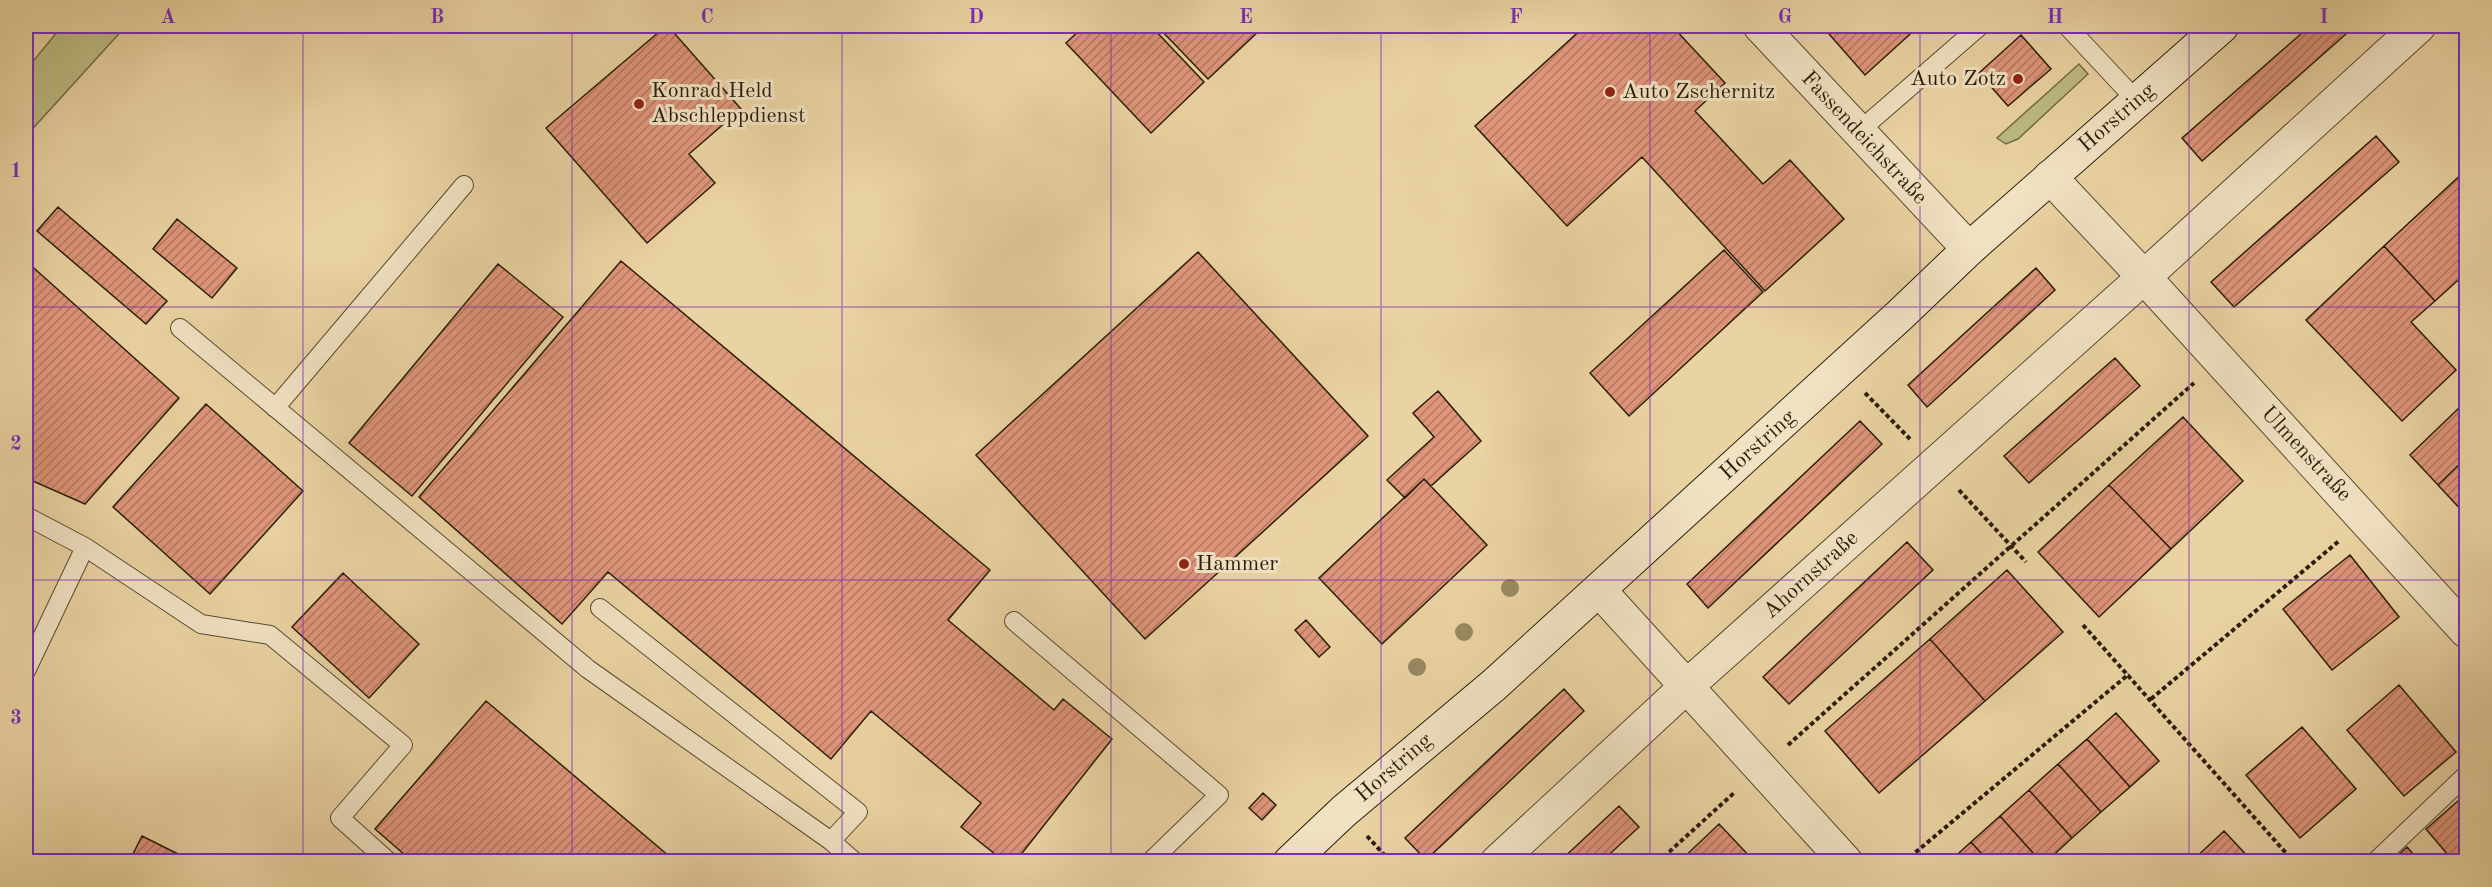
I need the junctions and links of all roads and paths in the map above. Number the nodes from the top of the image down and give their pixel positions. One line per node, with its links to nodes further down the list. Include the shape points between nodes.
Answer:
1 (1760, 26): 7 (street, Fassendeichstraße)
2 (1980, 26): 7 (lane)
3 (2067, 26): 6 (lane)
4 (2222, 26): 6 (street, Horstring)
5 (2419, 26): 11 (street)
6 (2137, 101): 8 (street, Horstring)
7 (1858, 132): 10 (street, Fassendeichstraße)
8 (2050, 177): 10 (street, Horstring); 11 (street, Ulmenstraße)
9 (464, 185): 15 (lane)
10 (1969, 249): 14 (street, Horstring)
11 (2144, 277): 13 (street, Ulmenstraße); 16 (street)
12 (180, 328): 15 (lane)
13 (2219, 360): 18 (street, Ulmenstraße); 19 (path)
14 (1841, 369): 16 (path); 22 (street, Horstring)
15 (275, 408): 33 (lane, via 588,669)
16 (1935, 465): 19 (path); 29 (street, Ahornstraße)
17 (26, 516): 20 (lane)
18 (2365, 519): 26 (street, Ulmenstraße); 30 (path)
19 (2011, 545): 21 (path); 31 (path)
20 (85, 547): 27 (lane); 34 (lane, via 201,624 270,635 403,744 340,818)
21 (2026, 562)
22 (1599, 590): 29 (street); 37 (street, Horstring)
23 (600, 608): 33 (lane, via 858,812)
24 (1014, 621): 36 (lane, via 1219,795)
25 (2083, 625): 28 (path)
26 (2466, 631)
27 (26, 671)
28 (2129, 674): 30 (path); 41 (path)
29 (1687, 686): 31 (street); 38 (street, Ahornstraße)
30 (2151, 699): 42 (path)
31 (1761, 769): 39 (path); 40 (street)
32 (2466, 775): 43 (lane)
33 (831, 841): 35 (lane)
34 (389, 861)
35 (855, 861)
36 (1150, 861)
37 (1290, 861)
38 (1497, 861)
39 (1658, 861)
40 (1846, 861)
41 (1904, 861)
42 (2294, 861)
43 (2375, 861)

